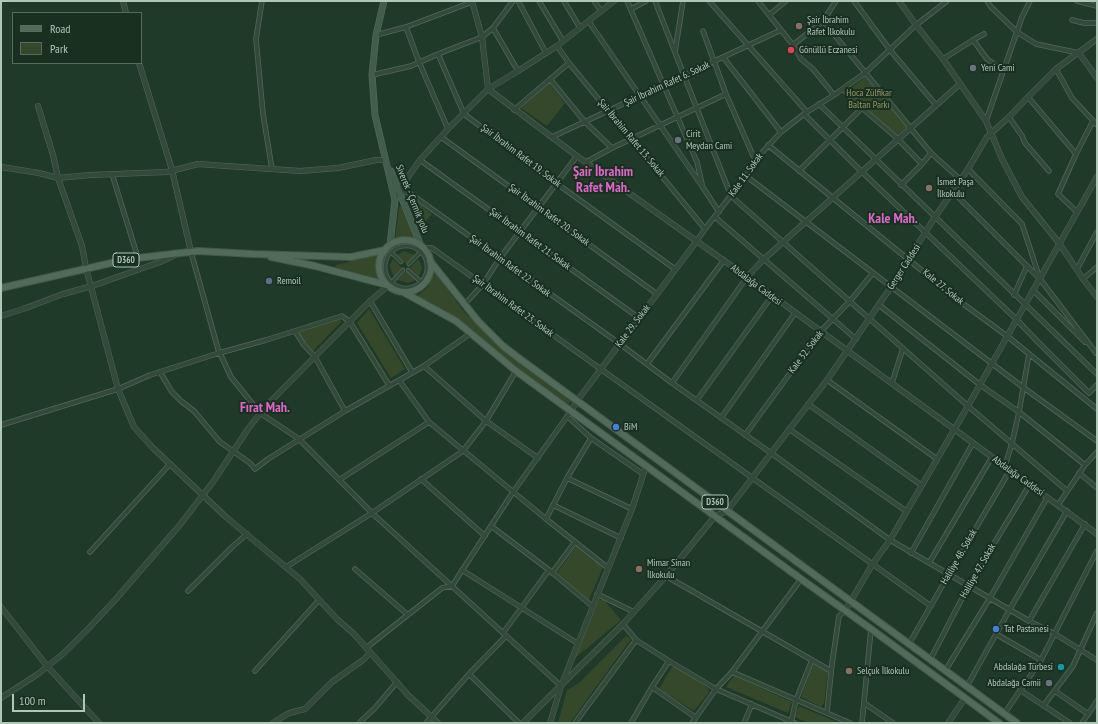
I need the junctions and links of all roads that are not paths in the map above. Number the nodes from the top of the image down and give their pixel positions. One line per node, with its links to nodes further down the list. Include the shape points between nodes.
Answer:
1 (123, 1): 28 (street)
2 (262, 1): 117 (street, via 256,39 263,114)
3 (384, 1): 42 (main road, Siverek - Çermik yolu)
4 (472, 1): 35 (street); 43 (street)
5 (513, 1): 36 (street)
6 (518, 1): 52 (street)
7 (539, 1): 46 (street)
8 (564, 1): 37 (street)
9 (594, 1): 27 (street)
10 (614, 1): 27 (street)
11 (627, 1): 26 (street)
12 (646, 1): 26 (street)
13 (655, 1): 51 (street)
14 (683, 1): 51 (street)
15 (709, 1): 47 (street)
16 (758, 1): 29 (street)
17 (786, 1): 29 (street)
18 (836, 1): 31 (street)
19 (854, 1): 50 (street)
20 (899, 1): 34 (street)
21 (947, 1): 34 (street, Kale 11. Sokak)
22 (987, 1): 40 (street)
23 (1030, 1): 40 (street)
24 (1078, 1): 25 (street)
25 (1097, 6)
26 (631, 9): 70 (street)
27 (602, 11): 32 (street)
28 (126, 12)
29 (769, 15): 38 (street)
30 (1072, 20): 33 (street)
31 (823, 21): 48 (street); 64 (street)
32 (589, 22): 37 (street); 75 (street)
33 (1097, 23)
34 (916, 25): 50 (street, Kale 11. Sokak); 56 (street)
35 (406, 27): 42 (street); 58 (street)
36 (493, 28): 43 (street); 62 (street)
37 (580, 28): 46 (street)
38 (781, 30): 47 (street, Şair İbrahim Rafet 6. Sokak); 48 (street)
39 (703, 31): 57 (street)
40 (1017, 32): 53 (street, via 1036,44); 63 (street)
41 (984, 34): 45 (street)
42 (376, 35): 65 (main road, Siverek - Çermik yolu)
43 (482, 37): 54 (street); 71 (street)
44 (1097, 39): 53 (street, Gerger Caddesi)
45 (973, 40): 56 (street); 63 (street, via 987,59)
46 (563, 41): 49 (street)
47 (746, 45): 55 (street, Şair İbrahim Rafet 6. Sokak); 84 (street)
48 (793, 45): 74 (street, via 801,59 813,69)
49 (557, 46): 52 (street); 59 (street, Şair İbrahim Rafet 13. Sokak)
50 (890, 50): 64 (street, Kale 11. Sokak); 79 (street)
51 (675, 52): 66 (street)
52 (546, 53): 62 (street)
53 (1079, 53): 61 (street, Gerger Caddesi); 67 (street)
54 (438, 54): 58 (street); 85 (street)
55 (723, 57): 57 (street, Şair İbrahim Rafet 6. Sokak); 96 (street)
56 (943, 59): 69 (street)
57 (715, 61): 66 (street, Şair İbrahim Rafet 6. Sokak); 73 (street)
58 (419, 62): 65 (street); 95 (street)
59 (569, 63): 68 (street); 83 (street, Şair İbrahim Rafet 13. Sokak)
60 (140, 64): 116 (street)
61 (1056, 70): 76 (street, Gerger Caddesi); 90 (street, via 1072,98)
62 (518, 71): 71 (street)
63 (1003, 71): 88 (street)
64 (865, 73): 72 (street, Kale 11. Sokak); 94 (street)
65 (372, 75): 108 (main road, Siverek - Çermik yolu, via 375,116)
66 (684, 76): 70 (street, Şair İbrahim Rafet 6. Sokak); 80 (street)
67 (1097, 78)
68 (550, 79): 82 (street); 89 (street)
69 (960, 84): 79 (street); 88 (street)
70 (664, 86): 75 (street, Şair İbrahim Rafet 6. Sokak); 86 (street)
71 (488, 89): 82 (street, Abdalağa Caddesi); 85 (street)
72 (843, 89): 74 (street, Kale 11. Sokak); 81 (street)
73 (726, 94): 80 (street); 110 (street)
74 (834, 95): 77 (street, Kale 11. Sokak)
75 (640, 96): 83 (street, Şair İbrahim Rafet 6. Sokak); 91 (street)
76 (1028, 96): 87 (street, Gerger Caddesi); 106 (street)
77 (819, 104): 84 (street, Kale 11. Sokak); 93 (street)
78 (38, 106): 124 (street)
79 (936, 106): 94 (street)
80 (697, 107): 86 (street); 131 (street)
81 (862, 108): 93 (street); 101 (street)
82 (514, 110): 99 (street, Abdalağa Caddesi)
83 (608, 111): 89 (street, Şair İbrahim Rafet 6. Sokak); 100 (street, Şair İbrahim Rafet 13. Sokak)
84 (806, 113): 96 (street, Kale 11. Sokak); 102 (street)
85 (464, 114): 95 (street); 126 (street, Şair İbrahim Rafet 19. Sokak)
86 (677, 116): 91 (street); 128 (street, via 697,162)
87 (1009, 117): 97 (street, Gerger Caddesi); 119 (street, via 1025,143)
88 (986, 121): 97 (street)
89 (584, 122): 99 (street, Şair İbrahim Rafet 6. Sokak); 104 (street)
90 (1093, 122): 92 (street); 106 (street)
91 (660, 125): 100 (street); 128 (street)
92 (1097, 125)
93 (843, 128): 102 (street); 111 (street)
94 (911, 128): 101 (street); 105 (street)
95 (448, 129): 98 (street)
96 (782, 132): 103 (street, Kale 11. Sokak)
97 (992, 132): 115 (street, Gerger Caddesi); 146 (street, via 1002,159 1022,197)
98 (441, 137): 109 (street); 134 (street, Şair İbrahim Rafet 20. Sokak)
99 (552, 137): 107 (street, Abdalağa Caddesi)
100 (632, 138): 104 (street); 140 (street, Şair İbrahim Rafet 13. Sokak)
101 (898, 139): 111 (street); 113 (street)
102 (830, 140): 118 (street); 120 (street)
103 (768, 145): 110 (street, Kale 11. Sokak); 118 (street, Kale 27. Sokak)
104 (612, 148): 112 (street)
105 (931, 153): 113 (street); 125 (street)
106 (1076, 154): 136 (street, via 1058,194)
107 (577, 156): 112 (street, Abdalağa Caddesi); 126 (street)
108 (386, 160): 117 (street, via 338,168); 129 (main road, Siverek - Çermik yolu); 133 (main road, Siverek - Çermik yolu)
109 (420, 160): 129 (street); 141 (street, Şair İbrahim Rafet 21. Sokak)
110 (755, 160): 122 (street, Kale 11. Sokak)
111 (875, 160): 120 (street); 127 (street)
112 (586, 162): 144 (street, Abdalağa Caddesi)
113 (922, 164): 127 (street)
114 (1, 167): 124 (street)
115 (968, 169): 125 (street, Gerger Caddesi); 171 (street, via 1022,224)
116 (172, 170): 117 (street, via 198,164); 121 (street); 150 (street)
117 (272, 170)
118 (799, 171): 132 (street, Kale 27. Sokak)
119 (1049, 171)
120 (862, 172): 132 (street); 143 (street)
121 (112, 174): 124 (street); 154 (street)
122 (746, 176): 131 (street, Kale 11. Sokak); 139 (street)
123 (1097, 177): 136 (street)
124 (58, 178): 163 (street, via 82,246)
125 (961, 180): 130 (street, Gerger Caddesi)
126 (556, 183): 134 (street); 165 (street, Şair İbrahim Rafet 19. Sokak)
127 (901, 185): 138 (street)
128 (702, 186): 135 (street)
129 (399, 190): 133 (street); 148 (main road, Siverek - Çermik yolu); 155 (street, Şair İbrahim Rafet 22. Sokak, via 410,194)
130 (953, 192): 138 (street, Gerger Caddesi); 162 (street)
131 (731, 196): 135 (street, Kale 11. Sokak); 145 (street)
132 (834, 198): 139 (street); 156 (street, Kale 27. Sokak)
133 (395, 200): 147 (main road, Siverek - Çermik yolu)
134 (539, 207): 141 (street); 181 (street, Şair İbrahim Rafet 20. Sokak)
135 (718, 212): 137 (street, Kale 11. Sokak)
136 (1077, 212): 146 (street)
137 (715, 217): 140 (street, Kale 11. Sokak); 158 (street)
138 (935, 217): 143 (street, Gerger Caddesi); 182 (street)
139 (806, 222): 145 (street); 169 (street)
140 (705, 229): 144 (street, Kale 11. Sokak)
141 (520, 232): 155 (street); 192 (street, Şair İbrahim Rafet 21. Sokak)
142 (1097, 232): 166 (street)
143 (926, 233): 156 (street, Gerger Caddesi); 195 (street)
144 (696, 242): 157 (street, Abdalağa Caddesi); 165 (street, Kale 29. Sokak)
145 (783, 242): 158 (street); 186 (street)
146 (1059, 243): 166 (street); 171 (street)
147 (390, 245): 148 (main road, via 409,241); 149 (main road)
148 (422, 249): 152 (street, via 403,247); 159 (main road, via 428,254); 161 (street); 173 (street, via 427,271); 175 (street, Şair İbrahim Rafet 23. Sokak, via 432,248)
149 (384, 250): 153 (main road, D360, via 351,256); 174 (main road, via 379,264 380,272 382,279)
150 (191, 252): 151 (main road, D360); 153 (main road, D360); 205 (street)
151 (180, 253): 154 (main road, D360); 176 (street)
152 (392, 253): 160 (street); 174 (street, via 386,266)
153 (253, 254): 174 (main road, D360)
154 (138, 258): 163 (main road, D360)
155 (500, 258): 175 (street); 202 (street, Şair İbrahim Rafet 22. Sokak)
156 (909, 259): 177 (street, Gerger Caddesi); 200 (street, Kale 27. Sokak)
157 (724, 260): 170 (street, Abdalağa Caddesi); 210 (street)
158 (764, 260): 170 (street); 193 (street)
159 (430, 261): 180 (main road, via 431,268 426,281 416,290); 187 (main road, D360)
160 (401, 262)
161 (409, 264)
162 (1028, 266): 171 (street); 182 (street)
163 (86, 268): 176 (street); 178 (main road, D360)
164 (1096, 268): 172 (street)
165 (675, 269): 181 (street, Kale 29. Sokak)
166 (1077, 269): 172 (street)
167 (403, 270): 174 (street)
168 (408, 270): 173 (street)
169 (873, 273): 177 (street); 186 (street, Kale 32. Sokak)
170 (747, 277): 183 (street, Abdalağa Caddesi); 219 (street)
171 (1040, 279): 179 (street); 206 (street)
172 (1083, 279): 184 (street)
173 (421, 282): 174 (street, via 408,288)
174 (389, 284): 180 (main road); 185 (street)
175 (483, 284): 187 (street); 212 (street, Şair İbrahim Rafet 23. Sokak)
176 (92, 286): 191 (street); 225 (street)
177 (891, 287): 188 (street, Gerger Caddesi); 209 (street)
178 (1, 288)
179 (1033, 290): 189 (street); 206 (street)
180 (403, 292): 199 (main road, D360, via 456,320)
181 (658, 294): 192 (street, Kale 29. Sokak)
182 (1014, 295): 189 (street)
183 (772, 296): 190 (street, Abdalağa Caddesi); 228 (street)
184 (1097, 297)
185 (370, 301): 196 (street); 214 (street)
186 (850, 301): 193 (street, Kale 32. Sokak); 194 (street)
187 (465, 304): 229 (main road, D360, via 503,346)
188 (879, 305): 194 (street, Gerger Caddesi); 221 (street)
189 (1025, 305): 195 (street); 216 (street)
190 (795, 313): 198 (street, Abdalağa Caddesi); 237 (street)
191 (1, 316)
192 (639, 318): 202 (street, Kale 29. Sokak)
193 (833, 318): 198 (street, Kale 32. Sokak); 201 (street)
194 (869, 318): 201 (street, Gerger Caddesi); 203 (street)
195 (1016, 319): 200 (street); 226 (street)
196 (350, 322): 197 (street, via 342,316); 208 (street); 222 (street)
197 (294, 331): 205 (street); 208 (street)
198 (820, 332): 204 (street, Abdalağa Caddesi); 243 (street, Kale 32. Sokak)
199 (472, 333): 211 (street); 215 (main road, D360)
200 (1007, 336): 207 (street, Kale 27. Sokak); 209 (street)
201 (856, 339): 204 (street, Gerger Caddesi)
202 (620, 344): 210 (street, Şair İbrahim Rafet 22. Sokak); 212 (street, Kale 29. Sokak)
203 (903, 348): 220 (street); 231 (street)
204 (847, 350): 218 (street, Gerger Caddesi); 220 (street, Abdalağa Caddesi)
205 (219, 353): 213 (street); 235 (street, via 231,377)
206 (1097, 353)
207 (1029, 354): 224 (street); 227 (street, Kale 27. Sokak)
208 (314, 357): 233 (street); 235 (street)
209 (991, 362): 221 (street); 224 (street)
210 (647, 364): 219 (street, Şair İbrahim Rafet 22. Sokak)
211 (424, 366): 214 (street); 238 (street)
212 (601, 370): 229 (street, Kale 29. Sokak); 264 (street, Şair İbrahim Rafet 23. Sokak)
213 (160, 372): 225 (street); 250 (street, via 172,392)
214 (412, 372): 217 (street)
215 (516, 372): 236 (main road, D360); 238 (street)
216 (1097, 374)
217 (399, 380): 222 (street); 239 (street)
218 (827, 380): 230 (street, Gerger Caddesi); 255 (street)
219 (672, 383): 228 (street, Şair İbrahim Rafet 22. Sokak)
220 (892, 383): 242 (street, Abdalağa Caddesi)
221 (979, 384): 231 (street); 234 (street)
222 (389, 385): 233 (street)
223 (1097, 385): 226 (street)
224 (1024, 388): 234 (street); 246 (street)
225 (118, 389): 240 (street); 256 (street, via 134,426)
226 (1089, 393): 227 (street)
227 (1084, 398): 232 (street, Kale 27. Sokak)
228 (697, 400): 237 (street, Şair İbrahim Rafet 22. Sokak)
229 (577, 401): 236 (street, Kale 29. Sokak); 277 (main road, D360)
230 (808, 404): 241 (street, Gerger Caddesi); 268 (street)
231 (968, 406): 242 (street); 248 (street)
232 (1097, 409)
233 (345, 411): 245 (street)
234 (1019, 412): 248 (street); 257 (street)
235 (260, 413): 245 (street); 250 (street)
236 (569, 414): 244 (street); 254 (street); 258 (main road, D360)
237 (721, 418): 243 (street, Şair İbrahim Rafet 22. Sokak)
238 (486, 421): 249 (street); 254 (street)
239 (429, 422): 249 (street); 266 (street)
240 (1, 425)
241 (789, 429): 252 (street, Gerger Caddesi); 278 (street)
242 (953, 430): 247 (street, Abdalağa Caddesi); 255 (street)
243 (746, 436): 252 (street, Şair İbrahim Rafet 22. Sokak)
244 (591, 438): 262 (street); 263 (street)
245 (299, 439): 250 (street, via 255,468); 266 (street)
246 (1097, 441)
247 (972, 443): 253 (street, Abdalağa Caddesi); 293 (street)
248 (1012, 443): 259 (street); 270 (street)
249 (463, 450): 265 (street); 271 (street)
250 (233, 452): 272 (street)
251 (1097, 452): 257 (street)
252 (771, 453): 264 (street, Gerger Caddesi); 289 (street, Şair İbrahim Rafet 22. Sokak)
253 (992, 457): 259 (street, Abdalağa Caddesi); 294 (street)
254 (538, 458): 271 (street)
255 (937, 459): 268 (street)
256 (170, 464): 272 (street); 292 (street)
257 (1085, 465): 261 (street)
258 (646, 466): 262 (street); 281 (main road, D360)
259 (1005, 466): 260 (street, Abdalağa Caddesi)
260 (1010, 470): 267 (street, Abdalağa Caddesi); 301 (street, Haliliye 48. Sokak)
261 (1079, 473): 269 (street); 270 (street)
262 (643, 474): 276 (street)
263 (567, 478): 274 (street); 276 (street)
264 (751, 478): 277 (street, Gerger Caddesi); 295 (street, Şair İbrahim Rafet 23. Sokak)
265 (421, 479): 280 (street); 287 (street)
266 (339, 480): 280 (street)
267 (1030, 484): 273 (street, Abdalağa Caddesi); 304 (street, Haliliye 47. Sokak)
268 (921, 485): 278 (street)
269 (1097, 488)
270 (1066, 490): 275 (street)
271 (513, 492): 282 (street); 284 (street)
272 (202, 495): 285 (street); 338 (street, via 179,526 115,600 64,653)
273 (1047, 498): 275 (street, Abdalağa Caddesi); 308 (street)
274 (553, 505): 282 (street); 288 (street)
275 (1058, 505): 279 (street, Abdalağa Caddesi)
276 (632, 509): 288 (street)
277 (727, 511): 281 (street); 310 (main road, D360)
278 (906, 511): 289 (street)
279 (1067, 511): 283 (street, Abdalağa Caddesi); 315 (street)
280 (372, 513): 296 (street); 305 (street)
281 (715, 516): 302 (street); 303 (main road, D360)
282 (546, 519): 290 (street)
283 (1085, 524): 286 (street, Abdalağa Caddesi); 320 (street)
284 (491, 526): 287 (street); 300 (street)
285 (247, 534): 296 (street); 306 (street)
286 (1097, 534)
287 (484, 536): 299 (street)
288 (621, 538): 297 (street)
289 (890, 540): 293 (street, Şair İbrahim Rafet 22. Sokak); 295 (street)
290 (575, 542): 297 (street); 300 (street)
291 (1097, 551): 326 (street)
292 (90, 552)
293 (910, 553): 294 (street, Şair İbrahim Rafet 22. Sokak)
294 (929, 563): 301 (street, Şair İbrahim Rafet 22. Sokak)
295 (872, 565): 310 (street); 312 (street, Şair İbrahim Rafet 23. Sokak)
296 (286, 567): 309 (street)
297 (608, 568): 307 (street)
298 (355, 569): 319 (street)
299 (462, 570): 305 (street); 314 (street)
300 (550, 572): 311 (street); 314 (street)
301 (948, 574): 304 (street, Şair İbrahim Rafet 22. Sokak); 312 (street, Haliliye 48. Sokak)
302 (666, 576): 317 (street); 323 (street)
303 (801, 579): 316 (main road, D360); 323 (street)
304 (969, 585): 308 (street, Şair İbrahim Rafet 22. Sokak); 334 (street, Haliliye 47. Sokak)
305 (452, 586): 319 (street, via 442,588); 324 (street)
306 (188, 591)
307 (597, 594): 311 (street); 317 (street)
308 (990, 598): 315 (street, Şair İbrahim Rafet 22. Sokak); 339 (street)
309 (318, 600): 330 (street); 340 (street)
310 (850, 601): 316 (street); 329 (main road, D360)
311 (592, 606): 328 (street)
312 (930, 606): 329 (street, Haliliye 48. Sokak)
313 (1, 607): 338 (street)
314 (521, 607): 324 (street); 328 (street)
315 (1010, 609): 320 (street, Şair İbrahim Rafet 22. Sokak); 325 (street)
316 (845, 611): 322 (main road, D360); 341 (street, via 840,616)
317 (634, 612): 321 (street)
318 (1097, 613): 331 (street)
319 (408, 615): 330 (street)
320 (1029, 621): 326 (street, Şair İbrahim Rafet 22. Sokak)
321 (623, 624): 327 (street); 345 (street)
322 (871, 628): 352 (main road, D360); 355 (street)
323 (763, 632): 333 (street); 342 (street)
324 (504, 634): 343 (street); 345 (street)
325 (996, 634): 335 (street); 346 (street)
326 (1055, 634): 331 (street, Şair İbrahim Rafet 22. Sokak); 335 (street)
327 (636, 640): 337 (street); 371 (street)
328 (577, 643): 345 (street)
329 (909, 644): 334 (main road, D360)
330 (366, 648): 332 (street)
331 (1080, 651): 336 (street, Şair İbrahim Rafet 22. Sokak); 350 (street, via 1073,666)
332 (370, 653): 344 (street); 364 (street, via 332,682 305,709 289,713)
333 (812, 660): 341 (street); 353 (street)
334 (930, 660): 339 (main road, D360)
335 (1041, 660): 349 (street)
336 (1097, 660)
337 (669, 661): 347 (street); 348 (street)
338 (47, 666): 351 (street); 363 (street)
339 (945, 670): 346 (main road, D360)
340 (255, 671)
341 (831, 671): 358 (street)
342 (732, 672): 348 (street); 353 (street)
343 (469, 674): 361 (street); 368 (street)
344 (397, 682): 361 (street); 365 (street)
345 (560, 686): 369 (street); 370 (street)
346 (967, 686): 359 (main road, D360)
347 (652, 687): 362 (street); 372 (street)
348 (716, 689): 356 (street); 362 (street)
349 (1020, 690): 357 (street); 359 (street)
350 (1055, 691): 357 (street); 360 (street)
351 (1, 698)
352 (965, 698): 379 (street); 380 (main road, D360)
353 (796, 700): 358 (street); 375 (street)
354 (1097, 701): 360 (street)
355 (864, 703): 377 (street); 378 (street)
356 (752, 704): 374 (street); 375 (street)
357 (1044, 705): 382 (street)
358 (827, 712): 376 (street)
359 (1004, 714): 381 (main road, D360)
360 (1088, 714): 383 (street)
361 (432, 717): 366 (street); 367 (street)
362 (695, 717): 373 (street)
363 (99, 723)
364 (273, 723)
365 (359, 723)
366 (426, 723)
367 (438, 723)
368 (519, 723)
369 (523, 723)
370 (550, 723)
371 (575, 723)
372 (631, 723)
373 (692, 723)
374 (744, 723)
375 (792, 723)
376 (850, 723)
377 (862, 723)
378 (893, 723)
379 (948, 723)
380 (999, 723)
381 (1017, 723)
382 (1070, 723)
383 (1082, 723)

